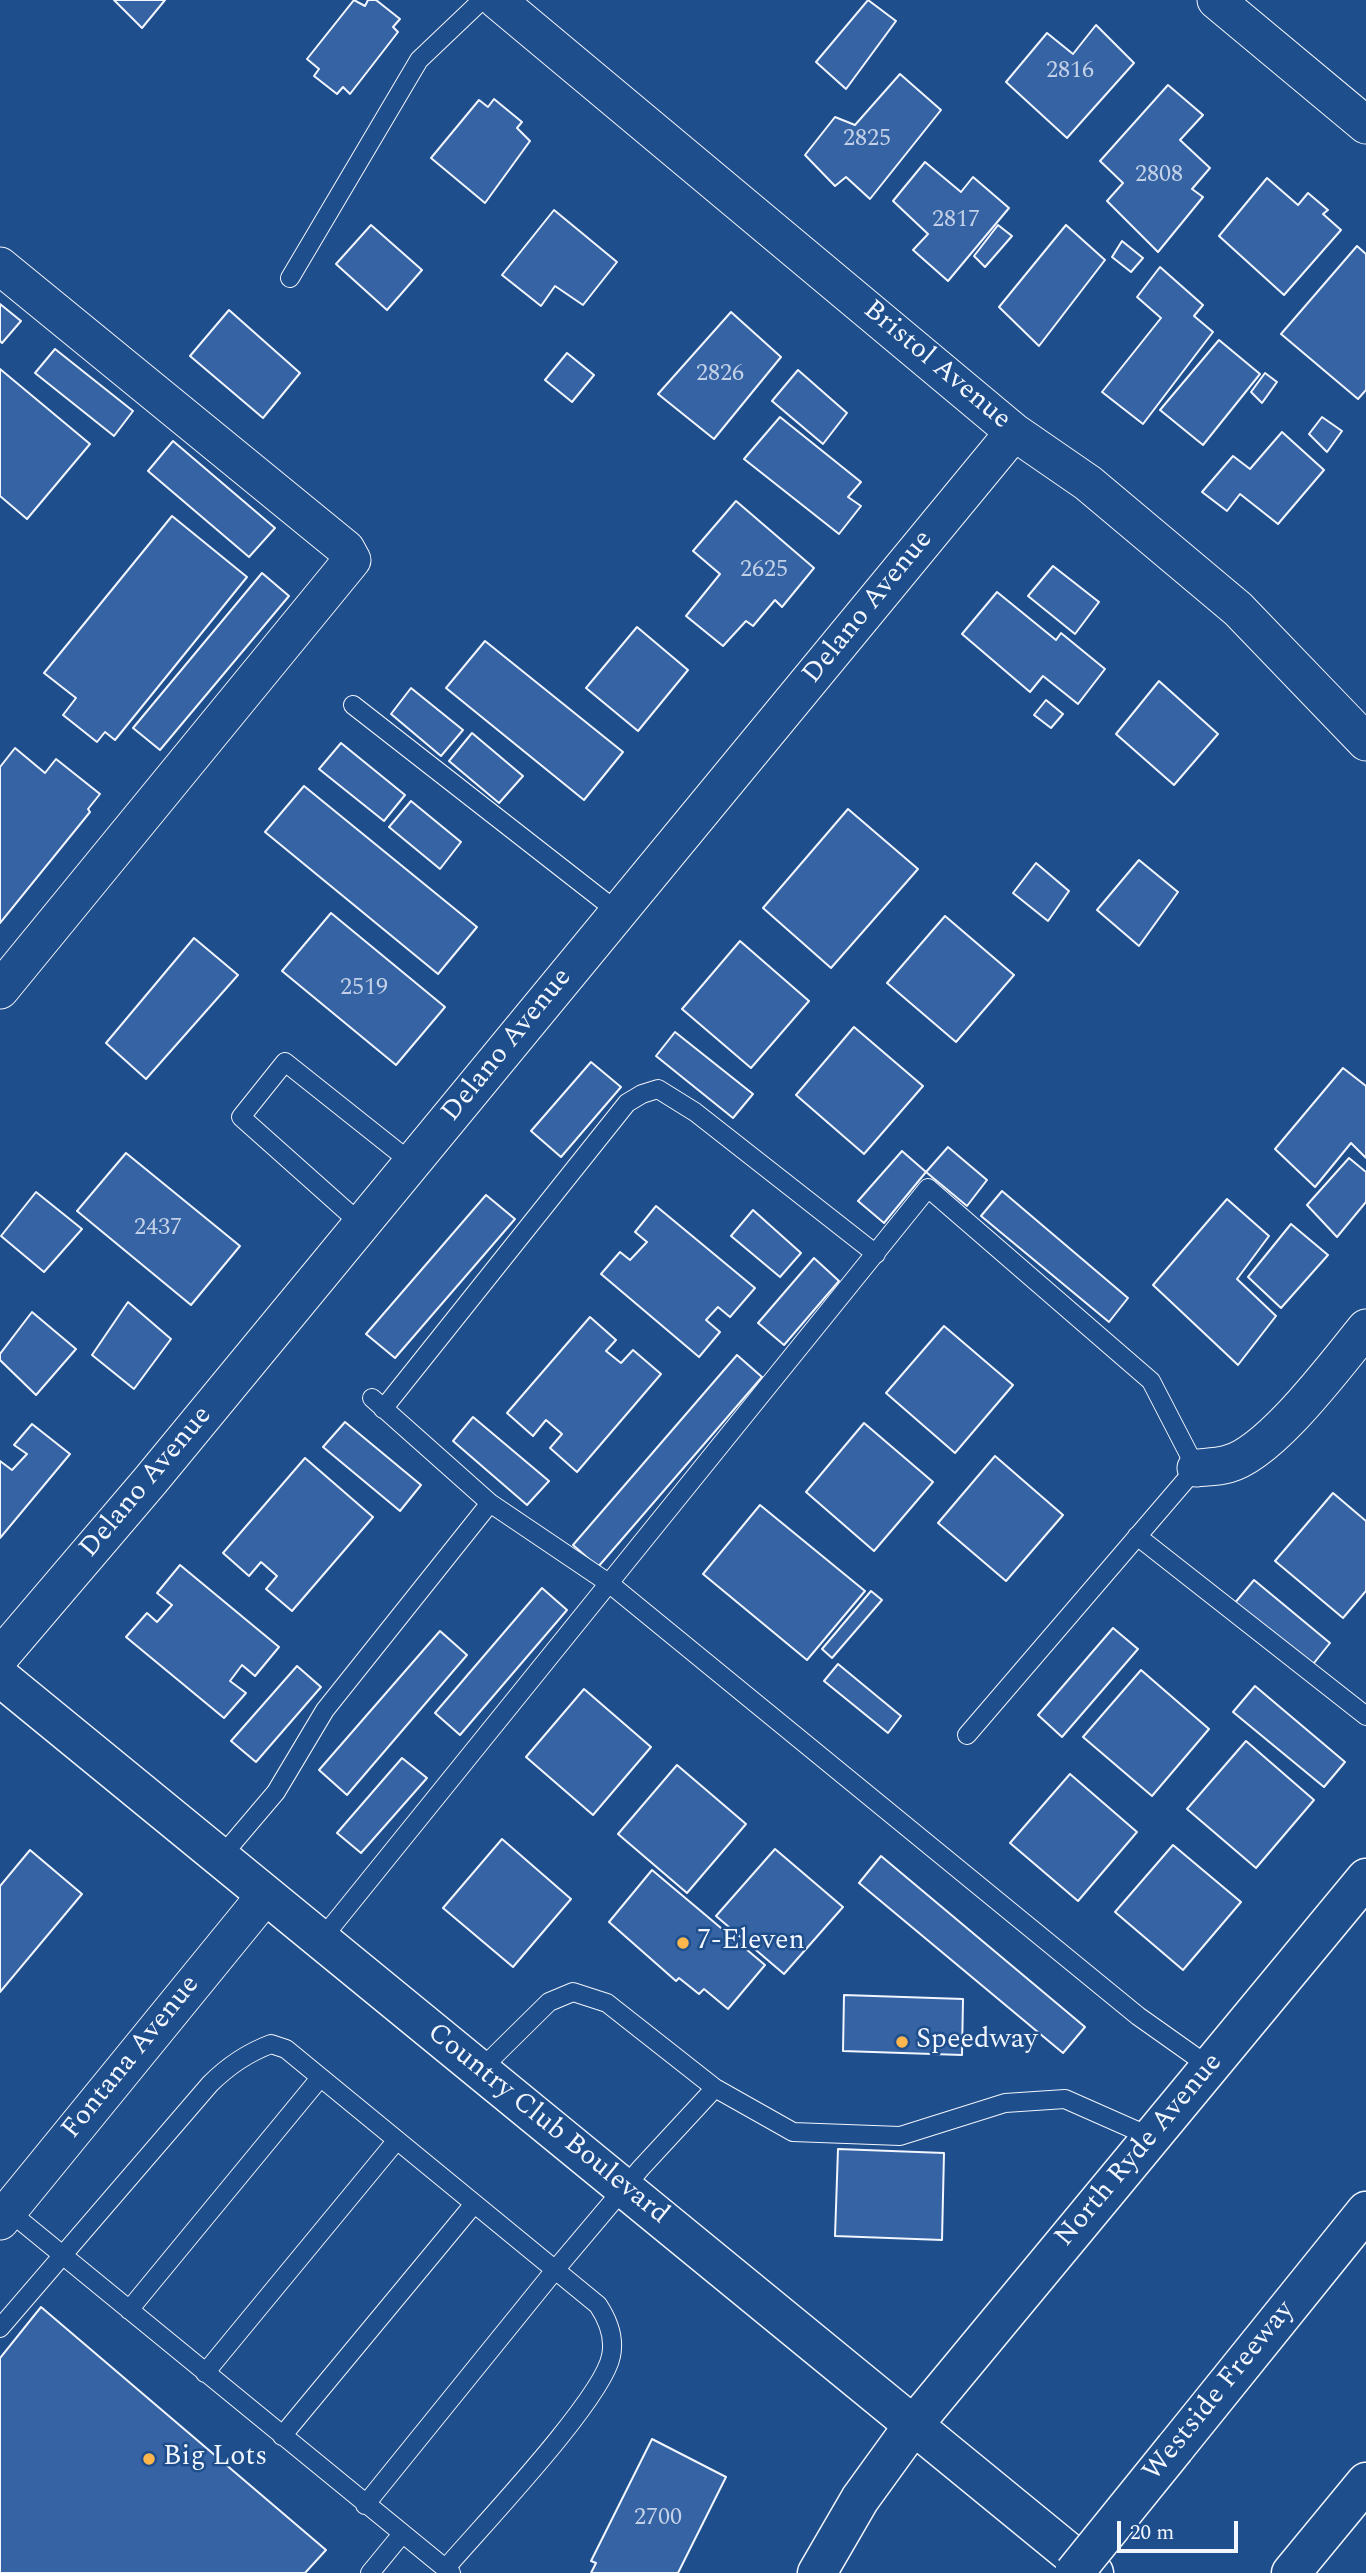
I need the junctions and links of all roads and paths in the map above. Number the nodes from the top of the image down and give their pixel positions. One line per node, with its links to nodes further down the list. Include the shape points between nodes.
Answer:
1 (482, 0): 6 (lane, via 419,60)
2 (497, 0): 7 (street, Bristol Avenue)
3 (1216, 0): 4 (street)
4 (1366, 125)
5 (0, 266): 11 (street, via 346,549 352,560)
6 (290, 278)
7 (1014, 432): 9 (street, Bristol Avenue, via 1088,482 1238,609); 10 (street, Delano Avenue)
8 (353, 705): 10 (lane)
9 (1366, 742)
10 (618, 912): 12 (street, Delano Avenue)
11 (0, 990)
12 (412, 1163): 13 (street, Delano Avenue); 13 (lane, via 285,1062 241,1117)
13 (361, 1224): 20 (street, Delano Avenue)
14 (876, 1254): 16 (lane, via 928,1188 1150,1381); 17 (lane, via 695,1112 658,1089 627,1103 378,1404); 19 (lane)
15 (1366, 1328): 16 (street, via 1270,1437 1230,1464)
16 (1196, 1468): 18 (lane)
17 (490, 1503): 19 (lane); 24 (lane, via 325,1710 276,1792)
18 (1138, 1536): 22 (lane); 23 (lane)
19 (610, 1584): 27 (lane); 28 (lane, via 1138,2015)
20 (0, 1657)
21 (0, 1677): 24 (main road, Country Club Boulevard)
22 (1366, 1716)
23 (967, 1735)
24 (220, 1858): 26 (main road, Country Club Boulevard)
25 (1366, 1878): 28 (main road, North Ryde Avenue)
26 (265, 1896): 27 (main road, Country Club Boulevard); 37 (street, Fontana Avenue)
27 (320, 1941): 29 (main road, Country Club Boulevard)
28 (1210, 2067): 32 (main road, North Ryde Avenue)
29 (480, 2070): 31 (lane, via 549,2002 573,1992 607,2003); 34 (main road, Country Club Boulevard)
30 (320, 2078): 33 (lane); 38 (lane, via 286,2049 271,2044 227,2067); 40 (lane)
31 (715, 2088): 32 (lane, via 793,2132 900,2136 1004,2103 1065,2099); 34 (lane)
32 (1151, 2137): 43 (main road, North Ryde Avenue)
33 (397, 2140): 35 (lane); 42 (lane)
34 (624, 2188): 39 (lane); 43 (main road, Country Club Boulevard)
35 (474, 2204): 39 (lane); 44 (lane)
36 (1366, 2211): 51 (main road, Westside Freeway, bridge)
37 (3, 2212): 38 (lane)
38 (62, 2255): 40 (lane); 41 (lane)
39 (555, 2270): 46 (lane); 48 (lane, via 607,2318 611,2356 604,2377)
40 (129, 2310): 42 (lane)
41 (0, 2328)
42 (205, 2373): 44 (lane)
43 (915, 2423): 50 (main road, North Ryde Avenue, via 860,2499); 52 (main road, Country Club Boulevard)
44 (282, 2436): 46 (lane)
45 (1366, 2482): 53 (main road)
46 (365, 2505): 47 (lane)
47 (402, 2534): 48 (lane); 49 (lane)
48 (448, 2571)
49 (370, 2573)
50 (817, 2573)
51 (1074, 2573)
52 (1094, 2573)
53 (1291, 2573)

